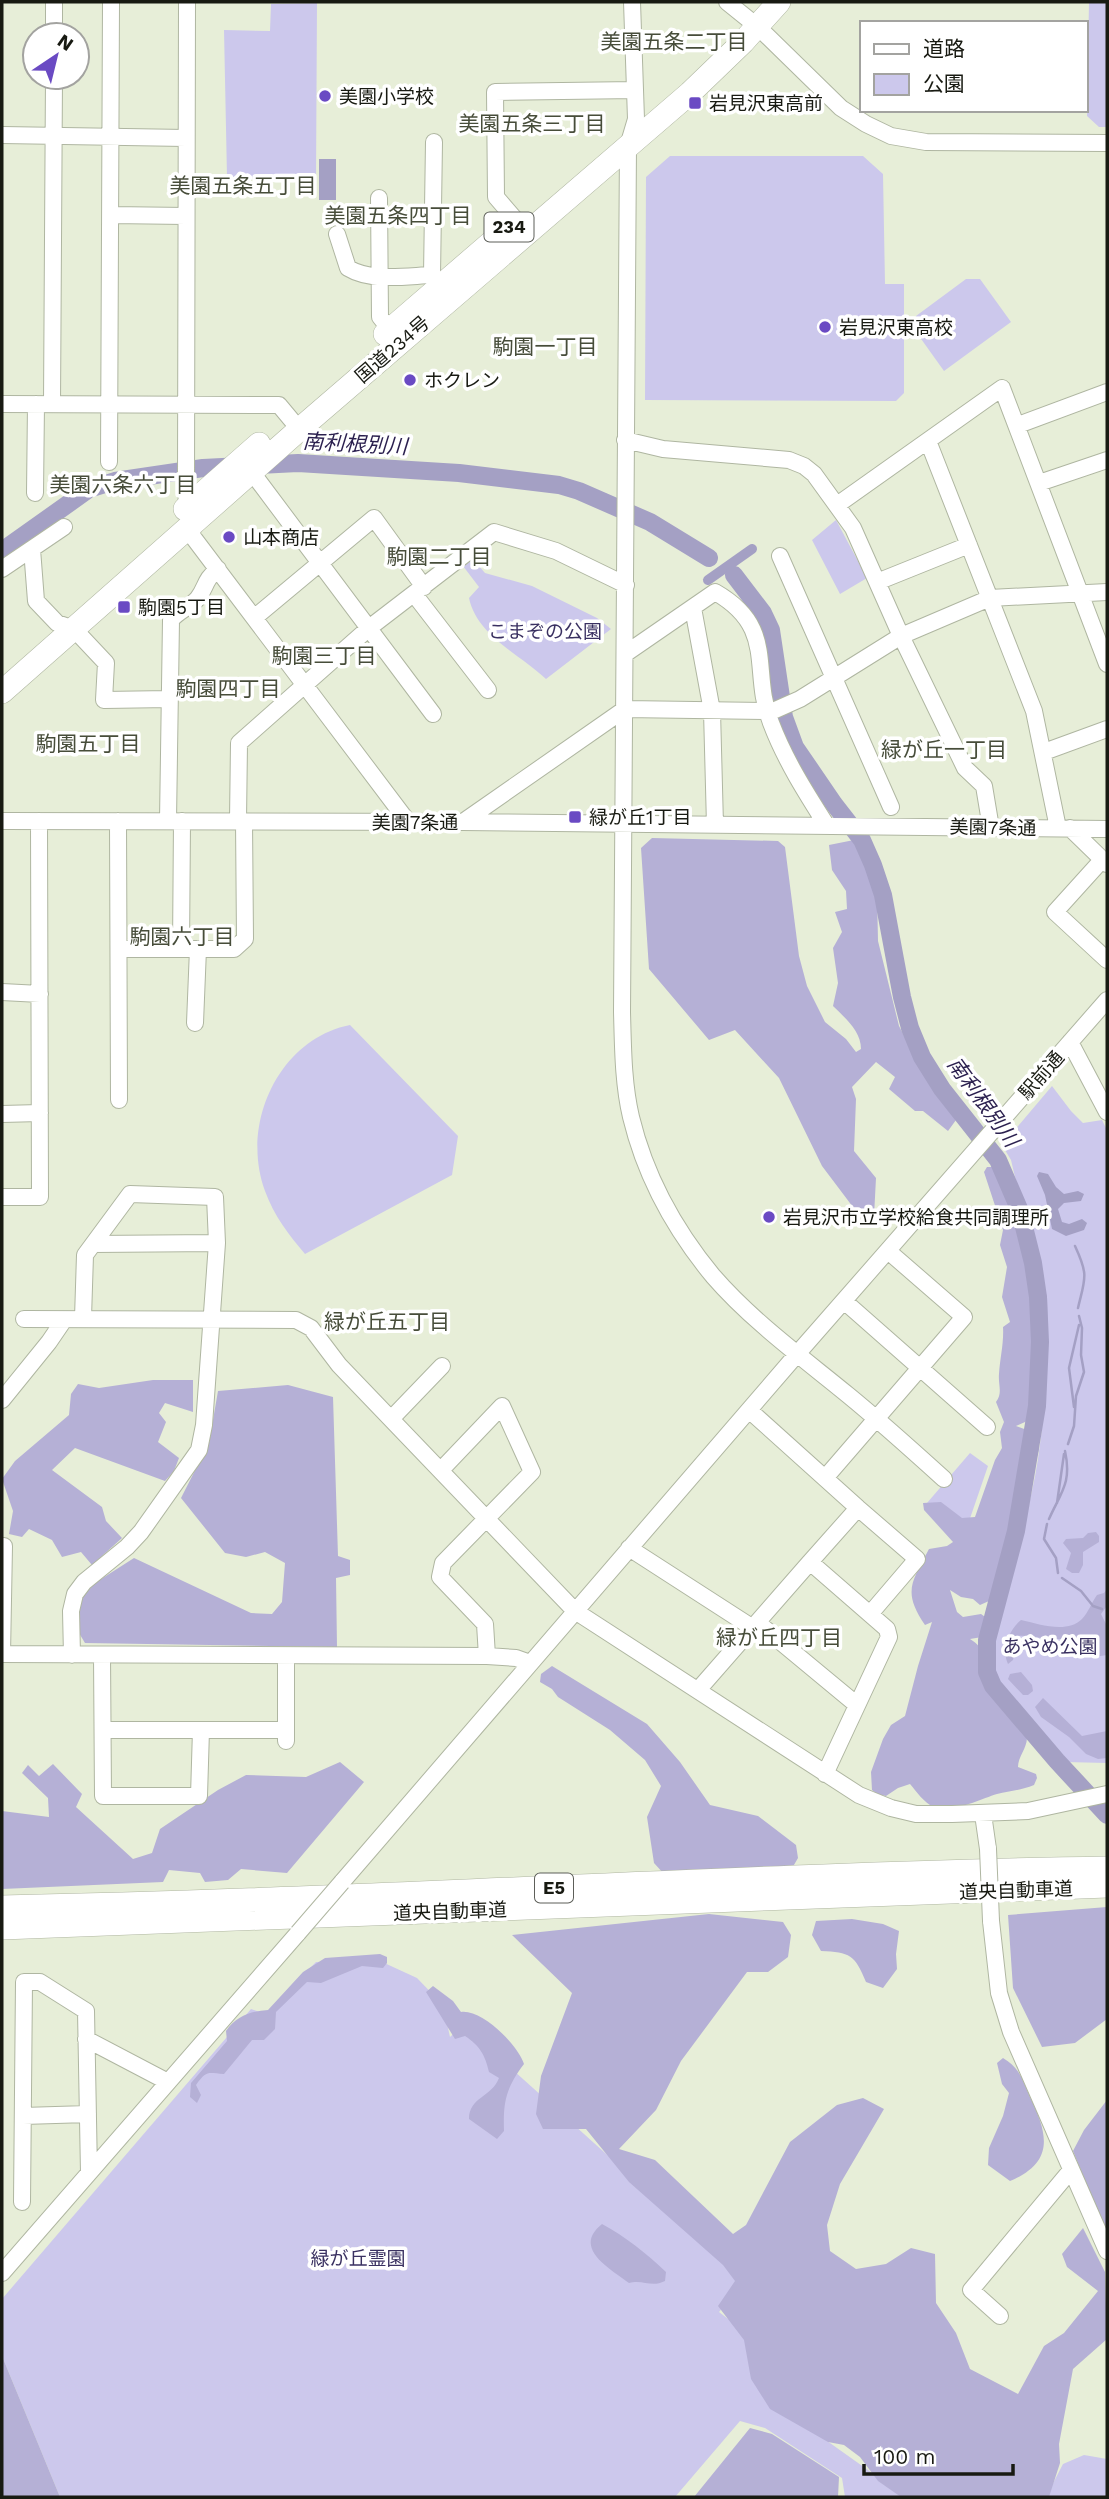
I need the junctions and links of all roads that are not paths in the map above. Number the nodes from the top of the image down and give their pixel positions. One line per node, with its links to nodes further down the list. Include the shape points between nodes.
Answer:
1 (54, 2): 8 (street)
2 (111, 2): 14 (street)
3 (187, 2): 15 (street)
4 (632, 2): 9 (street)
5 (727, 2): 7 (street)
6 (779, 2): 7 (highway, 国道234号 / 234)
7 (755, 15): 11 (highway, 国道234号 / 234); 17 (street, via 841,108 891,136 926,142); 18 (highway, 国道234号 / 234, via 690,93)
8 (54, 21)
9 (635, 90): 11 (street); 22 (street, via 495,92 496,197)
10 (54, 91): 13 (street)
11 (636, 119): 18 (street); 22 (highway, 国道234号 / 234)
12 (2, 135): 13 (street)
13 (54, 135): 14 (street); 30 (street)
14 (110, 136): 15 (street); 20 (street)
15 (186, 138): 21 (street)
16 (434, 142): 25 (street)
17 (1107, 143)
18 (628, 146): 22 (highway, 国道234号 / 234); 35 (street)
19 (379, 198): 24 (street)
20 (111, 215): 21 (street); 31 (street)
21 (186, 216): 32 (street)
22 (522, 227): 25 (highway, 国道234号 / 234)
23 (337, 234): 24 (street, via 348,268)
24 (379, 276): 25 (street); 26 (street, via 380,317)
25 (443, 285): 26 (highway, 国道234号 / 234)
26 (395, 336): 33 (highway, 国道234号 / 234)
27 (1107, 392): 34 (street)
28 (2, 404): 29 (street)
29 (36, 404): 30 (street); 41 (street)
30 (52, 404): 31 (street)
31 (111, 404): 32 (street); 37 (street)
32 (187, 404): 33 (street, via 279,405); 43 (street)
33 (294, 423): 39 (highway, 国道234号 / 234, via 278,448); 43 (highway, 国道234号 / 234, via 254,448 215,482)
34 (1018, 425): 36 (street, via 1002,388); 40 (street)
35 (625, 440): 42 (street, via 663,449 796,462 814,474); 52 (street)
36 (928, 441): 42 (street); 45 (street)
37 (109, 462)
38 (1106, 462): 40 (street)
39 (246, 476): 43 (highway, 国道234号 / 234); 48 (street)
40 (1039, 483): 55 (street)
41 (35, 494)
42 (837, 505): 51 (street, via 853,528)
43 (188, 517): 50 (street, via 193,537); 59 (highway, 国道234号 / 234)
44 (64, 527): 46 (street)
45 (969, 545): 51 (street); 56 (street)
46 (32, 549): 49 (street); 59 (street, via 36,601)
47 (780, 556): 64 (street)
48 (320, 563): 53 (street, via 374,518); 58 (street); 60 (street)
49 (2, 569)
50 (218, 569): 58 (street); 68 (street, via 207,578 198,599 171,620)
51 (877, 582): 61 (street)
52 (626, 585): 53 (street, via 556,551 494,531); 62 (street)
53 (419, 591): 60 (street); 67 (street)
54 (1107, 592): 55 (street)
55 (1081, 593): 56 (street); 63 (street)
56 (990, 598): 61 (street); 74 (street, via 1034,711)
57 (693, 608): 62 (street); 70 (street); 71 (street, via 715,592 746,618 758,640)
58 (254, 618): 66 (street)
59 (65, 626): 65 (highway, 国道234号 / 234); 68 (street, via 106,663 104,700)
60 (369, 628): 66 (street); 72 (street)
61 (901, 636): 64 (street); 86 (street, via 965,768 984,786)
62 (625, 654): 69 (street)
63 (1107, 664)
64 (835, 678): 71 (street); 75 (street)
65 (3, 684)
66 (305, 687): 80 (street, via 239,743); 81 (street)
67 (488, 690)
68 (169, 699): 79 (street)
69 (625, 709): 70 (street); 82 (street); 83 (street)
70 (712, 711): 71 (street); 84 (street)
71 (769, 711): 85 (street, via 798,780)
72 (433, 714)
73 (1107, 729): 74 (street)
74 (1044, 752): 87 (street)
75 (891, 807)
76 (2, 821): 77 (street, 美園7条通)
77 (39, 821): 78 (street, 美園7条通); 94 (street)
78 (118, 821): 79 (street, 美園7条通); 90 (street)
79 (175, 821): 80 (street, 美園7条通); 91 (street)
80 (241, 821): 81 (street, 美園7条通); 91 (street, via 245,939 234,949)
81 (408, 822): 82 (street, 美園7条通)
82 (463, 822): 83 (street, 美園7条通)
83 (624, 824): 84 (street, 美園7条通); 111 (street, via 623,1045 626,1091 638,1140 658,1192 693,1250 715,1278)
84 (715, 825): 85 (street, 美園7条通)
85 (832, 826): 86 (street, 美園7条通)
86 (991, 828): 87 (street, 美園7条通)
87 (1064, 828): 88 (street, 美園7条通); 89 (street)
88 (1107, 829)
89 (1105, 862): 92 (street, via 1055,912)
90 (119, 949): 91 (street); 98 (street)
91 (189, 949): 96 (street)
92 (1107, 960)
93 (2, 992): 94 (street)
94 (40, 993): 100 (street)
95 (1107, 999): 97 (street, 駅前通)
96 (195, 1023)
97 (1070, 1042): 99 (street); 105 (street, 駅前通)
98 (119, 1100)
99 (1107, 1112)
100 (40, 1113): 101 (street); 102 (street, via 40,1197)
101 (2, 1114)
102 (2, 1197)
103 (217, 1243): 104 (street); 104 (street, via 215,1197 130,1194); 109 (street)
104 (93, 1244): 107 (street, via 85,1255)
105 (888, 1251): 106 (street, 駅前通); 113 (street, via 964,1317)
106 (844, 1301): 111 (street, 駅前通); 113 (street)
107 (83, 1318): 109 (street); 110 (street)
108 (24, 1319): 110 (street)
109 (212, 1319): 117 (street, via 296,1320 311,1328 339,1366); 132 (street, via 199,1450 141,1532 75,1594)
110 (64, 1320): 114 (street)
111 (798, 1353): 115 (street, 駅前通); 116 (street)
112 (442, 1366): 117 (street)
113 (921, 1367): 116 (street); 118 (street)
114 (2, 1400)
115 (749, 1410): 120 (street); 125 (street, 駅前通)
116 (876, 1418): 120 (street); 121 (street)
117 (391, 1419): 119 (street)
118 (987, 1427)
119 (441, 1470): 123 (street); 123 (street, via 502,1406 532,1472)
120 (825, 1478): 122 (street)
121 (944, 1479)
122 (858, 1508): 126 (street); 129 (street, via 917,1559)
123 (488, 1518): 128 (street); 135 (street, via 443,1563 440,1577 485,1623)
124 (4, 1546): 127 (street)
125 (629, 1548): 128 (street, 駅前通); 130 (street)
126 (810, 1562): 129 (street); 130 (street)
127 (2, 1573): 131 (street)
128 (575, 1611): 136 (street, 駅前通); 137 (street)
129 (870, 1614): 138 (street, via 887,1629 889,1637)
130 (755, 1626): 137 (street); 138 (street)
131 (2, 1654): 132 (street)
132 (72, 1654): 133 (street)
133 (102, 1655): 134 (street); 139 (street)
134 (286, 1656): 135 (street); 140 (street, via 286,1735)
135 (487, 1656): 136 (street)
136 (530, 1663): 149 (street, 駅前通, bridge)
137 (698, 1690): 141 (street)
138 (857, 1705): 141 (street)
139 (103, 1730): 140 (street); 140 (street, via 103,1796 199,1796)
140 (201, 1730)
141 (825, 1774): 143 (street, via 891,1808 916,1814)
142 (1107, 1794): 143 (street, via 1028,1811)
143 (983, 1814): 152 (street, bridge, via 999,1993)
144 (1107, 1868): 146 (highway, 道央自動車道 / E5)
145 (1107, 1886): 147 (highway, 道央自動車道 / E5)
146 (2, 1907)
147 (2, 1928)
148 (86, 2039): 149 (street); 150 (street); 151 (street, via 86,2011 40,1982 24,1982)
149 (168, 2082): 153 (street, 駅前通)
150 (88, 2114): 151 (street); 153 (street)
151 (23, 2116): 154 (street)
152 (1071, 2171): 155 (street); 157 (street, via 971,2290)
153 (89, 2173): 156 (street, 駅前通)
154 (22, 2202)
155 (1107, 2251)
156 (2, 2273)
157 (1000, 2316)

